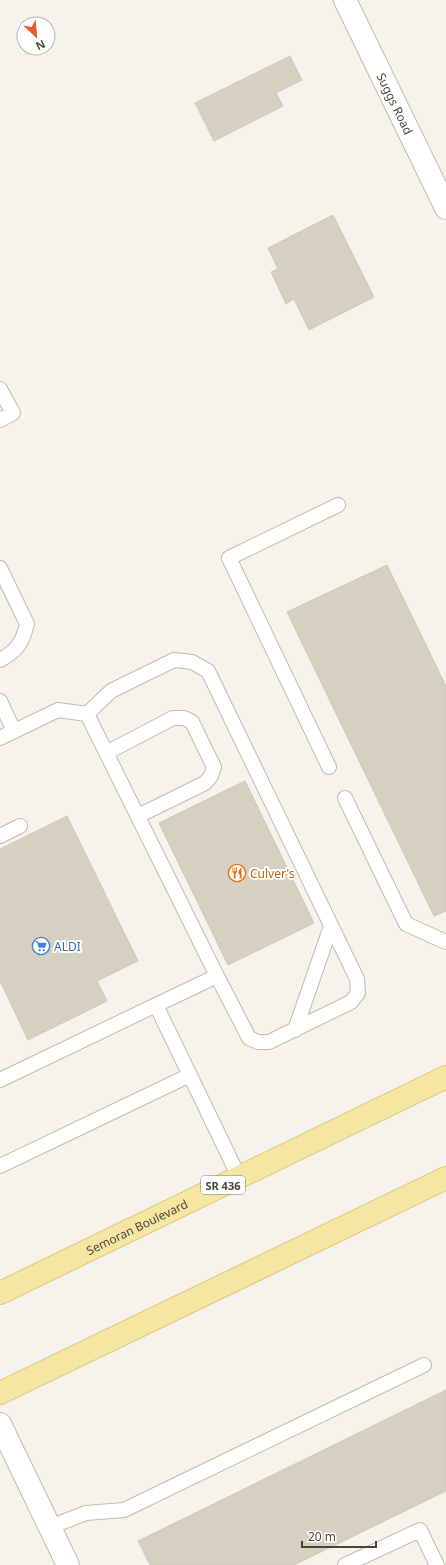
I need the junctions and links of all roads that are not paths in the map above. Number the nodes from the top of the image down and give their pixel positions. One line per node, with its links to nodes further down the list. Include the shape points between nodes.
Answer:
1 (345, 0): 2 (street, Suggs Road)
2 (446, 208)
3 (0, 388): 4 (lane, via 13,414)
4 (0, 420)
5 (338, 505): 13 (lane, via 228,558)
6 (0, 568): 7 (lane, via 27,624 22,641)
7 (0, 660)
8 (0, 701): 10 (lane)
9 (88, 714): 10 (lane, via 58,710); 12 (lane); 18 (lane, via 110,691 174,660 192,662 208,671)
10 (14, 731): 11 (lane)
11 (0, 738)
12 (106, 752): 15 (lane); 15 (lane, via 174,718 184,718 192,722 214,767 211,776 205,783)
13 (329, 767)
14 (345, 798): 19 (lane, via 406,924)
15 (138, 816): 20 (lane)
16 (20, 826): 17 (lane)
17 (0, 836)
18 (331, 926): 22 (lane); 22 (lane, via 357,979 358,993 351,1002)
19 (446, 942)
20 (217, 976): 21 (lane); 22 (lane, via 249,1038 258,1042 269,1042)
21 (156, 1005): 23 (lane); 25 (lane)
22 (295, 1030)
23 (190, 1075): 26 (lane); 27 (lane)
24 (446, 1076): 27 (main road, Semoran Boulevard / SR 436)
25 (0, 1080)
26 (0, 1166)
27 (239, 1177): 29 (main road, Semoran Boulevard / SR 436)
28 (446, 1178): 31 (main road)
29 (0, 1293)
30 (424, 1365): 33 (lane, via 124,1510 86,1513)
31 (0, 1393)
32 (0, 1424): 33 (street)
33 (50, 1528): 34 (street)
34 (68, 1565)
35 (345, 1565): 36 (lane, via 420,1530)
36 (437, 1565)

